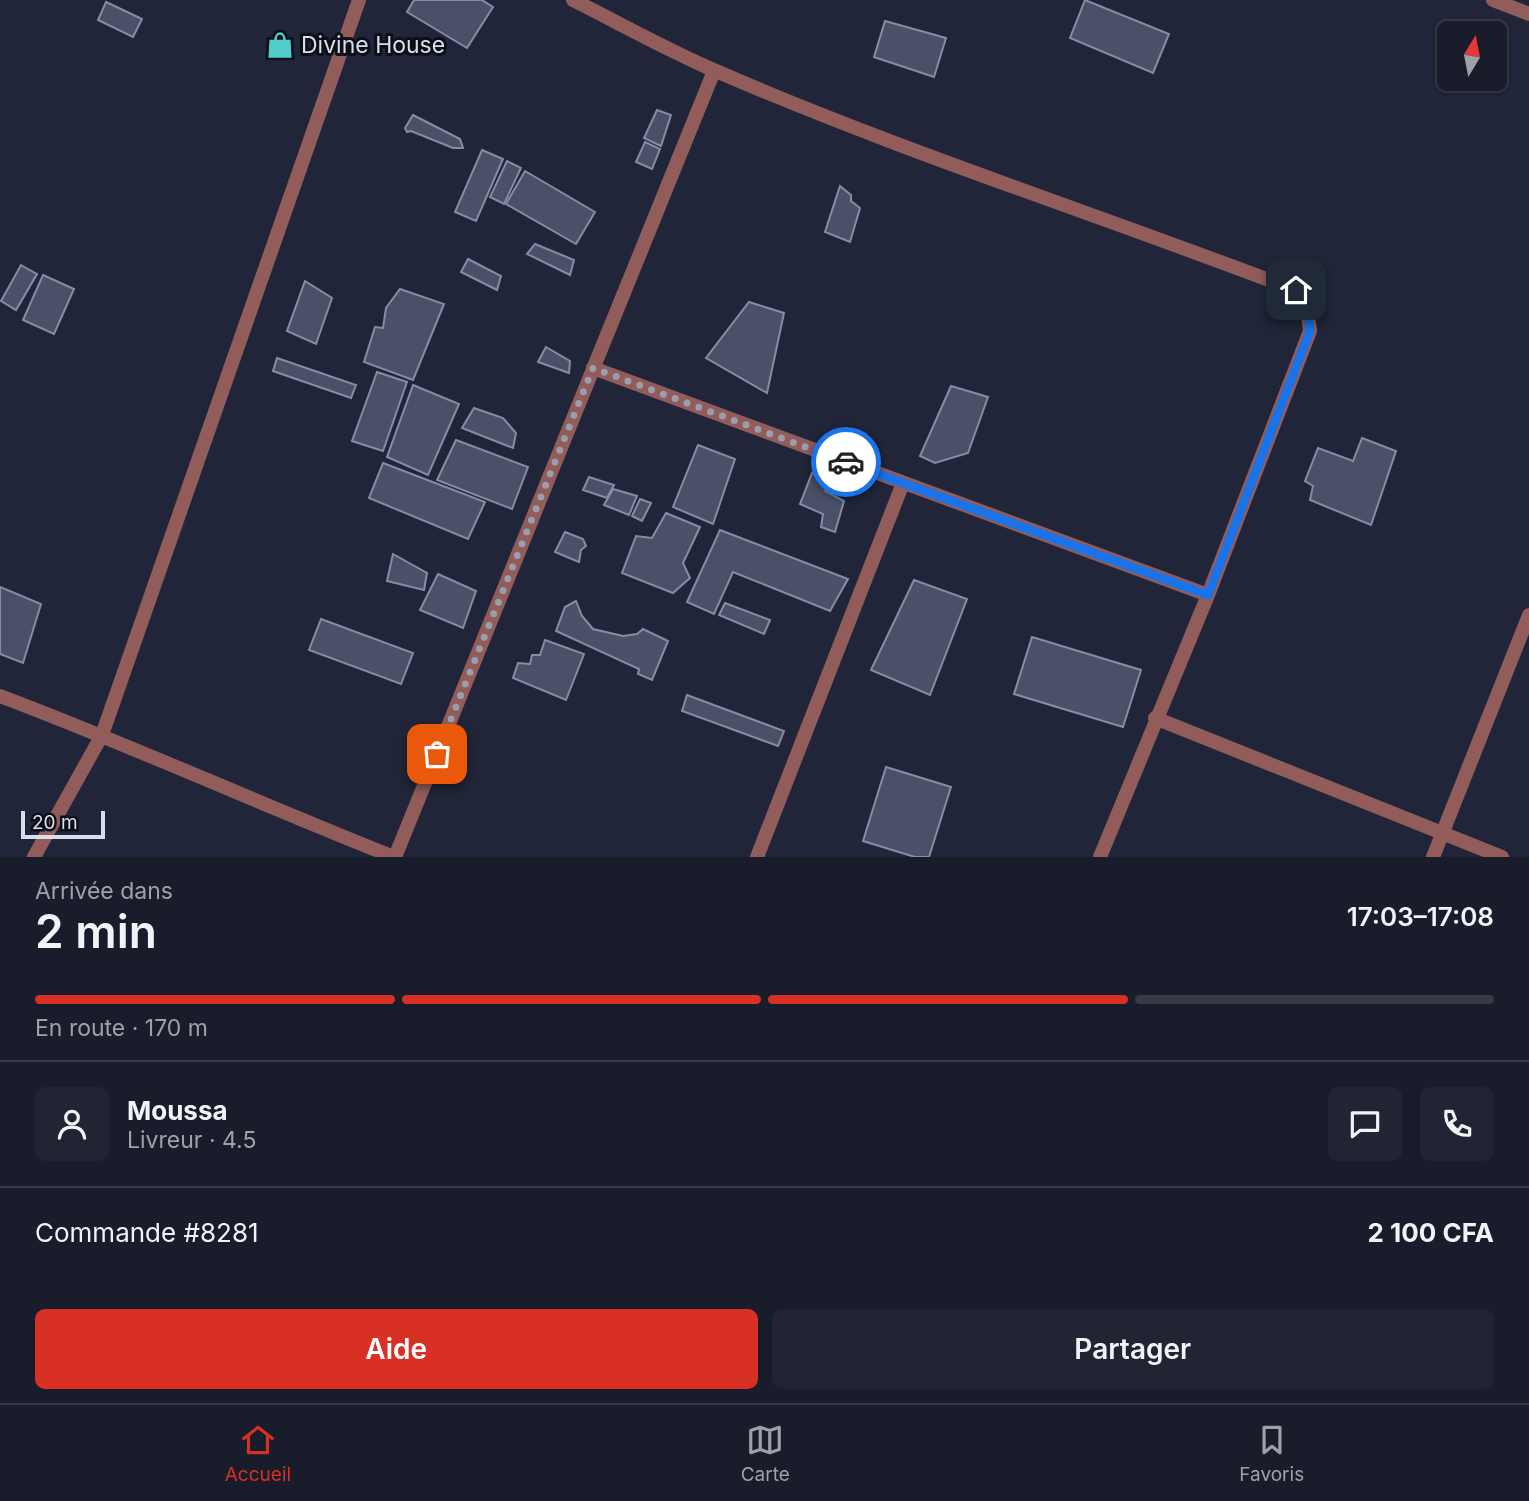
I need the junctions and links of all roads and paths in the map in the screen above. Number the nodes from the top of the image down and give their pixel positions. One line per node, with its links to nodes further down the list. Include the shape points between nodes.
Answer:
1 (359, 0): 12 (street)
2 (573, 0): 5 (street)
3 (1493, 0): 4 (street)
4 (1529, 14)
5 (714, 71): 6 (street); 8 (street, via 932,157 1296,290 1307,306 1310,331)
6 (593, 368): 7 (street); 15 (street)
7 (903, 484): 8 (street); 16 (street)
8 (1208, 595): 11 (street)
9 (1529, 615): 13 (street)
10 (0, 696): 12 (street)
11 (1155, 718): 13 (street); 17 (street)
12 (102, 735): 14 (street); 15 (street)
13 (1442, 832): 18 (street); 19 (street)
14 (34, 857)
15 (394, 857)
16 (757, 857)
17 (1100, 857)
18 (1433, 857)
19 (1502, 857)

